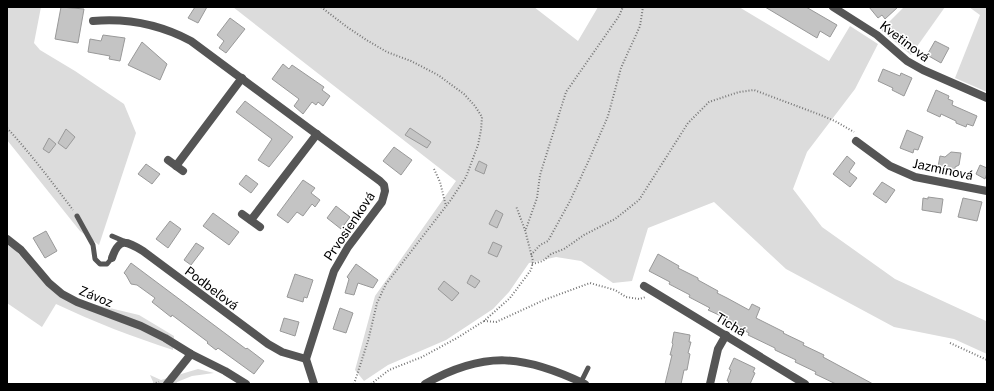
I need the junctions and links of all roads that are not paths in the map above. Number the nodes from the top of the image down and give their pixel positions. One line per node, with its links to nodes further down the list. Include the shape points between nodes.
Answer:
1 (833, 7): 4 (street, Kvetinová, via 865,27 912,64)
2 (93, 21): 3 (street, Prvosienková, via 124,20 174,33 200,46)
3 (242, 78): 5 (street, Prvosienková); 7 (street, via 179,168)
4 (987, 98)
5 (317, 134): 11 (street); 20 (street, Prvosienková, via 380,181 385,191 382,202 348,247 334,271)
6 (856, 141): 8 (street, Jazmínová, via 890,166 915,177)
7 (168, 160)
8 (987, 191)
9 (242, 214): 11 (street)
10 (77, 216): 16 (lane, via 93,245 95,259 100,264 107,264)
11 (251, 220): 12 (street)
12 (260, 227)
13 (112, 236): 15 (lane)
14 (7, 239): 19 (street, Závoz, via 21,250 49,283 62,294 141,326)
15 (127, 243): 16 (street, via 118,245); 20 (street, Podbeľová, via 143,251 271,346)
16 (112, 258)
17 (644, 286): 18 (street, Tichá)
18 (726, 335): 27 (street, via 718,349); 28 (street, Tichá)
19 (191, 354): 23 (street); 24 (street, Závoz)
20 (306, 359): 25 (street)
21 (588, 368): 22 (lane)
22 (583, 383): 26 (street, via 554,369 534,363 495,360 458,368)
23 (167, 384)
24 (246, 384)
25 (314, 384)
26 (424, 384)
27 (710, 384)
28 (805, 384)

